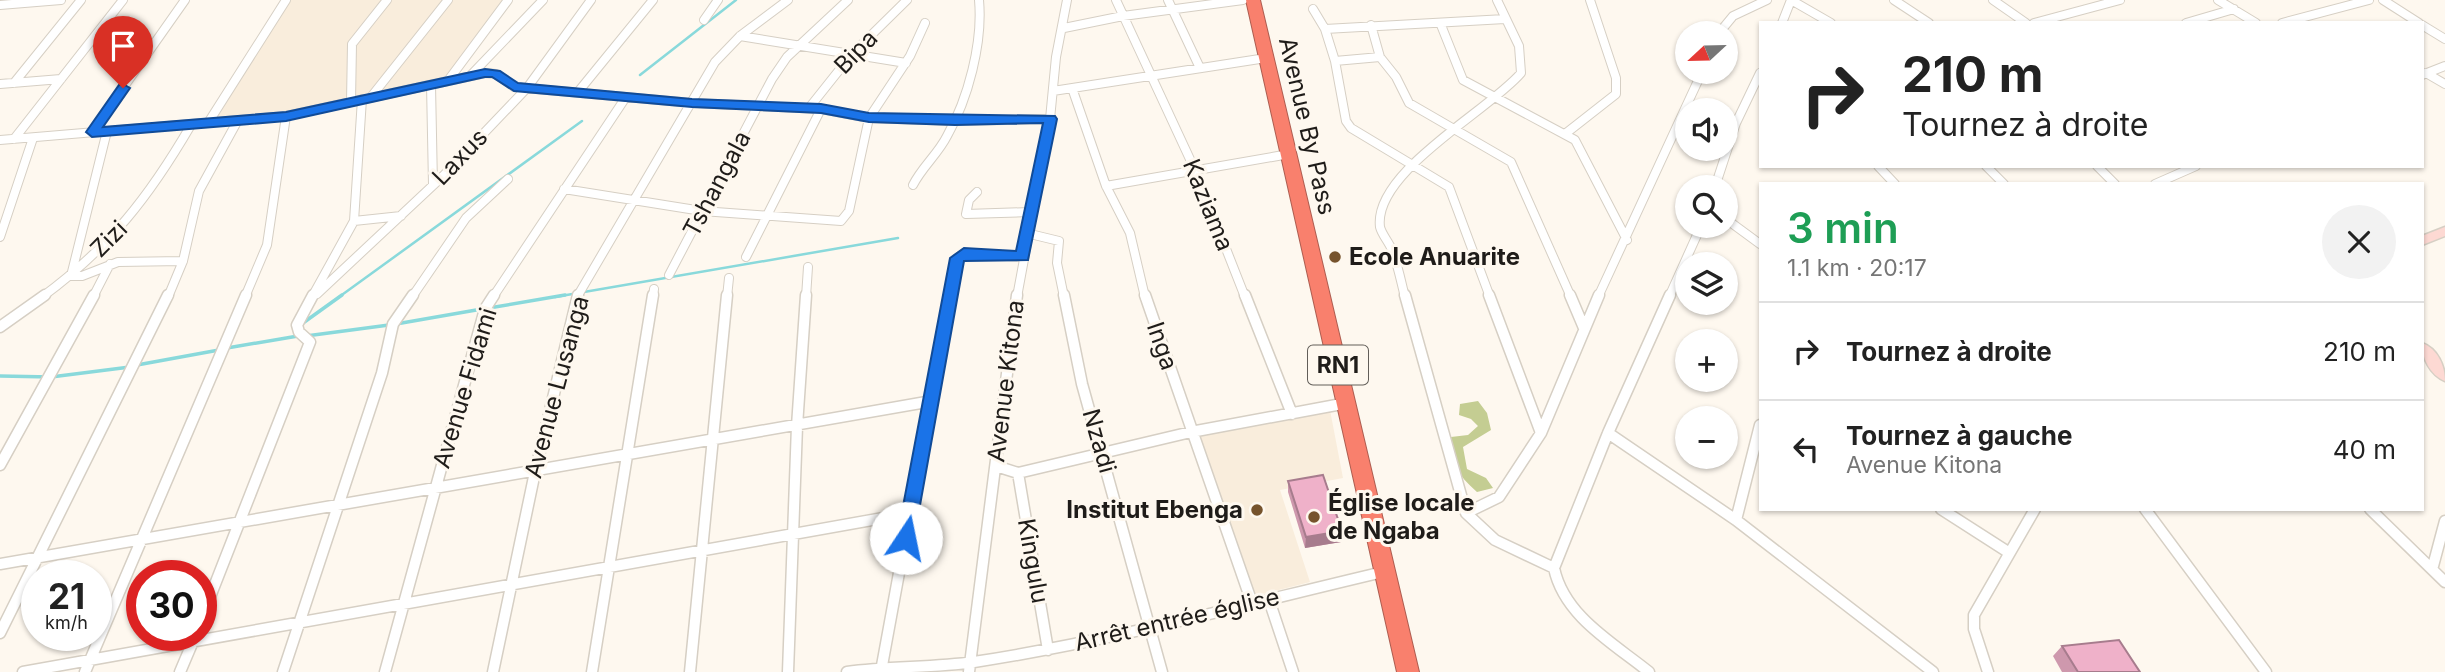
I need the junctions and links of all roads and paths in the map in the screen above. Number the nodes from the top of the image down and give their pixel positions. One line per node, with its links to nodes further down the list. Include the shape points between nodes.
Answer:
1 (61, 0): 31 (street)
2 (81, 0): 72 (street)
3 (123, 0): 71 (street)
4 (185, 0): 98 (street)
5 (286, 0): 94 (street)
6 (387, 0): 84 (street, via 352,44)
7 (447, 0): 82 (street)
8 (508, 0): 70 (street)
9 (543, 0): 66 (street)
10 (591, 0): 77 (street, Laxus)
11 (653, 0): 80 (street)
12 (718, 0): 39 (street)
13 (788, 0): 56 (street, Avenue Lusanga)
14 (848, 0): 58 (street, Tshangala)
15 (907, 0): 59 (street, Bipa)
16 (979, 0): 93 (street, via 981,22)
17 (1067, 0): 54 (street, Avenue Kitona)
18 (1116, 0): 37 (street, Kaziama)
19 (1243, 0): 33 (street)
20 (1253, 0): 61 (highway, Avenue By Pass / RN1)
21 (1497, 0): 38 (street)
22 (1590, 0): 99 (street, via 1616,78 1616,94)
23 (1767, 0): 40 (street)
24 (1791, 0): 41 (street); 42 (street)
25 (1894, 0): 43 (street)
26 (1993, 0): 44 (street)
27 (2120, 0): 45 (street)
28 (2218, 0): 35 (street)
29 (2369, 0): 48 (street)
30 (2383, 0): 49 (street)
31 (32, 1): 32 (street)
32 (4, 4): 36 (street)
33 (1170, 4): 37 (street); 65 (street)
34 (1313, 9): 55 (street)
35 (2234, 9): 46 (street); 47 (street)
36 (0, 13)
37 (1123, 16): 54 (street); 68 (street, Kaziama)
38 (1504, 19): 52 (street); 83 (street, via 1519,46 1521,74)
39 (704, 20)
40 (1725, 21)
41 (1783, 21)
42 (1828, 21)
43 (1926, 21)
44 (2023, 21)
45 (2041, 21)
46 (2193, 21)
47 (2253, 21)
48 (2290, 21)
49 (2415, 21)
50 (925, 23): 63 (street)
51 (1371, 25): 52 (street); 55 (street); 60 (street)
52 (1441, 25): 83 (street, via 1460,75)
53 (2424, 26): 57 (street)
54 (1064, 28): 79 (street, Avenue Kitona)
55 (1325, 29): 62 (street)
56 (740, 36): 58 (street); 85 (street, Avenue Lusanga, via 715,62)
57 (2445, 39)
58 (799, 46): 59 (street); 86 (street, Tshangala)
59 (852, 54): 63 (street); 87 (street, Bipa)
60 (1380, 57): 62 (street); 97 (street, via 1409,103)
61 (1266, 58): 65 (street); 103 (highway, Avenue By Pass / RN1)
62 (1335, 61): 104 (street, via 1351,128)
63 (906, 63): 90 (street)
64 (2445, 66): 67 (street)
65 (1200, 68): 68 (street)
66 (471, 74): 70 (street); 77 (street, via 496,74 508,84)
67 (2424, 74): 75 (street)
68 (1151, 75): 78 (street); 109 (street, Kaziama)
69 (1759, 75): 110 (street, via 1736,123)
70 (450, 78): 76 (street)
71 (61, 79): 72 (street); 101 (street)
72 (14, 83): 73 (street)
73 (0, 84)
74 (1697, 84): 132 (street)
75 (2445, 84)
76 (431, 85): 82 (street); 116 (street)
77 (527, 88): 80 (street); 116 (street, Laxus)
78 (1072, 88): 79 (street); 118 (street, Inga)
79 (1053, 91): 91 (street, Avenue Kitona)
80 (578, 92): 81 (street)
81 (626, 97): 85 (street); 119 (street, Avenue Fidami)
82 (367, 98): 84 (street); 126 (street)
83 (1496, 98): 97 (street); 99 (street)
84 (351, 101): 89 (street)
85 (692, 103): 86 (street); 121 (street, Avenue Lusanga)
86 (759, 105): 87 (street); 122 (street, Tshangala)
87 (810, 108): 88 (street)
88 (821, 108): 90 (street); 125 (street)
89 (286, 116): 92 (street); 176 (street, via 267,245)
90 (869, 118): 93 (street); 125 (street, via 845,218 831,222)
91 (1051, 119): 93 (street); 123 (street, Avenue Kitona)
92 (238, 120): 94 (street); 137 (street, via 199,191)
93 (955, 121): 117 (street)
94 (208, 123): 95 (street)
95 (191, 125): 96 (street); 141 (street, Zizi, via 128,221)
96 (107, 131): 98 (street); 141 (street)
97 (1452, 131): 104 (street); 146 (street, via 1497,153 1515,168)
98 (92, 132): 100 (street)
99 (1565, 134): 132 (street, via 1583,152)
100 (33, 138): 101 (street); 130 (street)
101 (14, 139): 102 (street)
102 (0, 140)
103 (1289, 154): 109 (street); 150 (highway, Avenue By Pass / RN1)
104 (1413, 164): 155 (street, via 1440,179 1455,198); 171 (street, via 1391,191 1380,227 1392,249)
105 (1880, 168): 112 (street)
106 (1988, 168): 113 (street)
107 (2099, 168): 114 (street)
108 (2191, 168): 115 (street)
109 (1195, 170): 118 (street); 151 (street, Kaziama)
110 (1719, 175)
111 (508, 179): 165 (street, via 466,218 394,324)
112 (1893, 182)
113 (2002, 182)
114 (2113, 182)
115 (2160, 182)
116 (433, 185): 124 (street, Laxus)
117 (913, 185)
118 (1105, 186): 154 (street, Inga, via 1130,233 1146,300)
119 (564, 188): 121 (street); 164 (street, Avenue Fidami, via 485,309)
120 (977, 192): 123 (street, via 969,200 966,214)
121 (634, 201): 122 (street); 162 (street, Avenue Lusanga, via 578,294)
122 (702, 211): 125 (street); 140 (street, Tshangala)
123 (1030, 212): 129 (street, Avenue Kitona)
124 (401, 216): 126 (street); 144 (street, Laxus)
125 (768, 216): 135 (street)
126 (354, 221): 144 (street)
127 (1738, 228): 134 (street)
128 (2445, 231): 133 (street)
129 (1026, 233): 136 (street, Avenue Kitona); 158 (street, Nzadi, via 1059,241 1062,290 1082,384)
130 (0, 237)
131 (1696, 238): 156 (street)
132 (1626, 240): 146 (street)
133 (2424, 241)
134 (1759, 243)
135 (746, 257)
136 (1022, 257): 149 (street, via 964,253 957,258); 161 (street, Avenue Kitona)
137 (183, 261): 138 (street); 179 (street)
138 (110, 264): 141 (street); 160 (street)
139 (808, 267): 152 (street)
140 (669, 275)
141 (71, 276): 145 (street, Zizi)
142 (729, 278): 157 (street)
143 (654, 289): 159 (street)
144 (312, 299): 174 (street, via 297,325 310,342)
145 (0, 327)
146 (1584, 328): 155 (street)
147 (2424, 350): 148 (street)
148 (2445, 376)
149 (932, 401): 152 (street); 170 (street)
150 (1347, 403): 151 (street); 184 (highway, Avenue By Pass / RN1)
151 (1292, 414): 154 (street)
152 (797, 426): 157 (street); 175 (street)
153 (1759, 429): 172 (street)
154 (1191, 432): 158 (street); 190 (street, Inga)
155 (1541, 433): 171 (street, via 1499,498)
156 (1608, 433): 172 (street); 183 (street)
157 (710, 440): 159 (street); 177 (street)
158 (1103, 452): 163 (street); 192 (street, Nzadi)
159 (626, 455): 162 (street); 181 (street)
160 (0, 465)
161 (996, 466): 163 (street); 199 (street, Avenue Kitona)
162 (534, 472): 164 (street); 187 (street, Avenue Lusanga)
163 (1018, 473): 195 (street, Kingulu)
164 (435, 488): 165 (street); 189 (street, Avenue Fidami)
165 (340, 502): 174 (street); 191 (street)
166 (1944, 511): 178 (street)
167 (2033, 511): 178 (street)
168 (2146, 511): 217 (street)
169 (2372, 511): 182 (street)
170 (911, 513): 175 (street); 200 (street)
171 (1466, 513): 183 (street, via 1508,549)
172 (1736, 520): 215 (street)
173 (2445, 522): 182 (street)
174 (241, 523): 176 (street); 185 (street)
175 (793, 533): 177 (street); 209 (street)
176 (139, 540): 179 (street); 198 (street)
177 (700, 549): 181 (street); 208 (street)
178 (2008, 552): 216 (street, via 1974,615)
179 (37, 557): 180 (street); 193 (street)
180 (0, 564)
181 (609, 565): 187 (street); 207 (street)
182 (2433, 566): 186 (street)
183 (1554, 568): 214 (street, via 1559,593)
184 (1383, 572): 188 (street, Arrêt entrée église); 213 (highway, Avenue By Pass / RN1)
185 (217, 581)
186 (2445, 582)
187 (509, 586): 189 (street); 206 (street, Avenue Lusanga)
188 (1269, 600): 190 (street, Arrêt entrée église); 212 (street)
189 (404, 602): 191 (street); 205 (street, Avenue Fidami)
190 (1252, 604): 192 (street, Arrêt entrée église)
191 (300, 622): 194 (street); 204 (street)
192 (1149, 628): 195 (street, Arrêt entrée église); 211 (street, Nzadi)
193 (0, 633)
194 (217, 635)
195 (1048, 650): 199 (street, Arrêt entrée église)
196 (131, 651): 198 (street)
197 (189, 651): 203 (street)
198 (89, 659): 201 (street); 202 (street)
199 (970, 667): 200 (street, Arrêt entrée église)
200 (881, 669): 210 (street, Arrêt entrée église)
201 (23, 672)
202 (85, 672)
203 (180, 672)
204 (283, 672)
205 (385, 672)
206 (493, 672)
207 (592, 672)
208 (690, 672)
209 (788, 672)
210 (847, 672)
211 (1162, 672)
212 (1293, 672)
213 (1408, 672)
214 (1649, 672)
215 (1933, 672)
216 (1988, 672)
217 (2266, 672)

